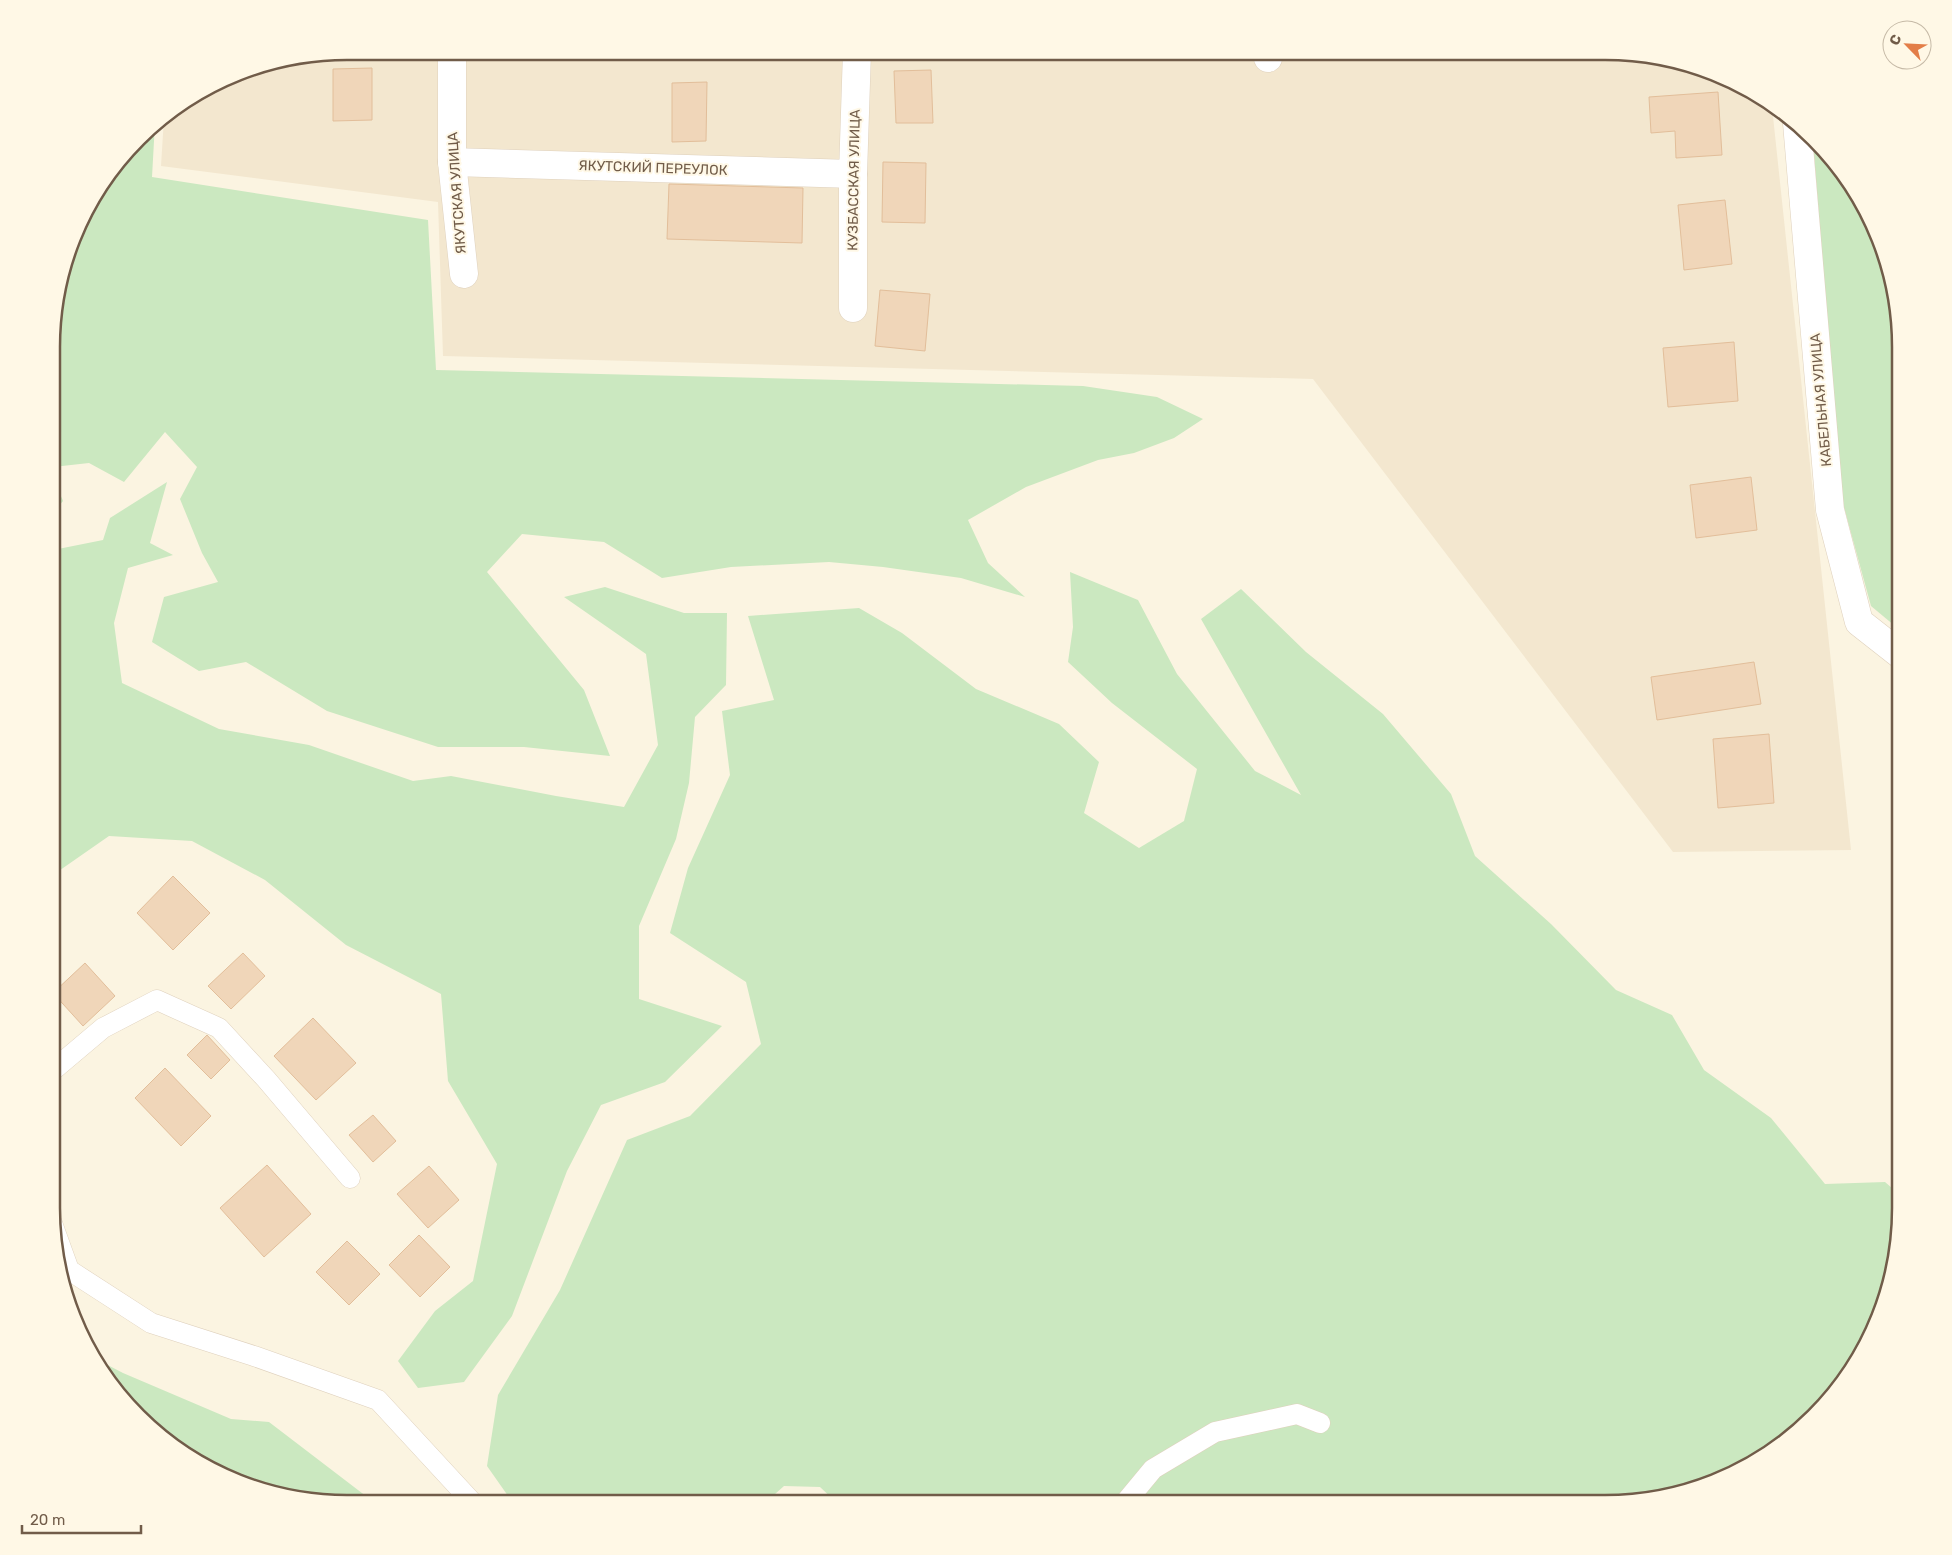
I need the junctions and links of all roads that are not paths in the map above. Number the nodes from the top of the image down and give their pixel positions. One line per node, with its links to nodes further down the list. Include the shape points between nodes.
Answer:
1 (452, 60): 4 (street, ЯКУТСКАЯ УЛИЦА)
2 (856, 60): 5 (street, КУЗБАССКАЯ УЛИЦА)
3 (1797, 134): 8 (street, КАБЕЛЬНАЯ УЛИЦА, via 1830,510 1858,622)
4 (452, 162): 5 (street, ЯКУТСКИЙ ПЕРЕУЛОК); 6 (street, ЯКУТСКАЯ УЛИЦА)
5 (853, 174): 7 (street, КУЗБАССКАЯ УЛИЦА)
6 (464, 274)
7 (853, 308)
8 (1892, 649)
9 (60, 1064): 10 (lane, via 103,1028 157,1000 219,1028)
10 (350, 1178)
11 (65, 1259): 13 (lane, via 69,1270 150,1323 378,1400)
12 (1320, 1423): 14 (lane, via 1297,1414 1215,1432 1153,1468)
13 (466, 1495)
14 (1131, 1495)

